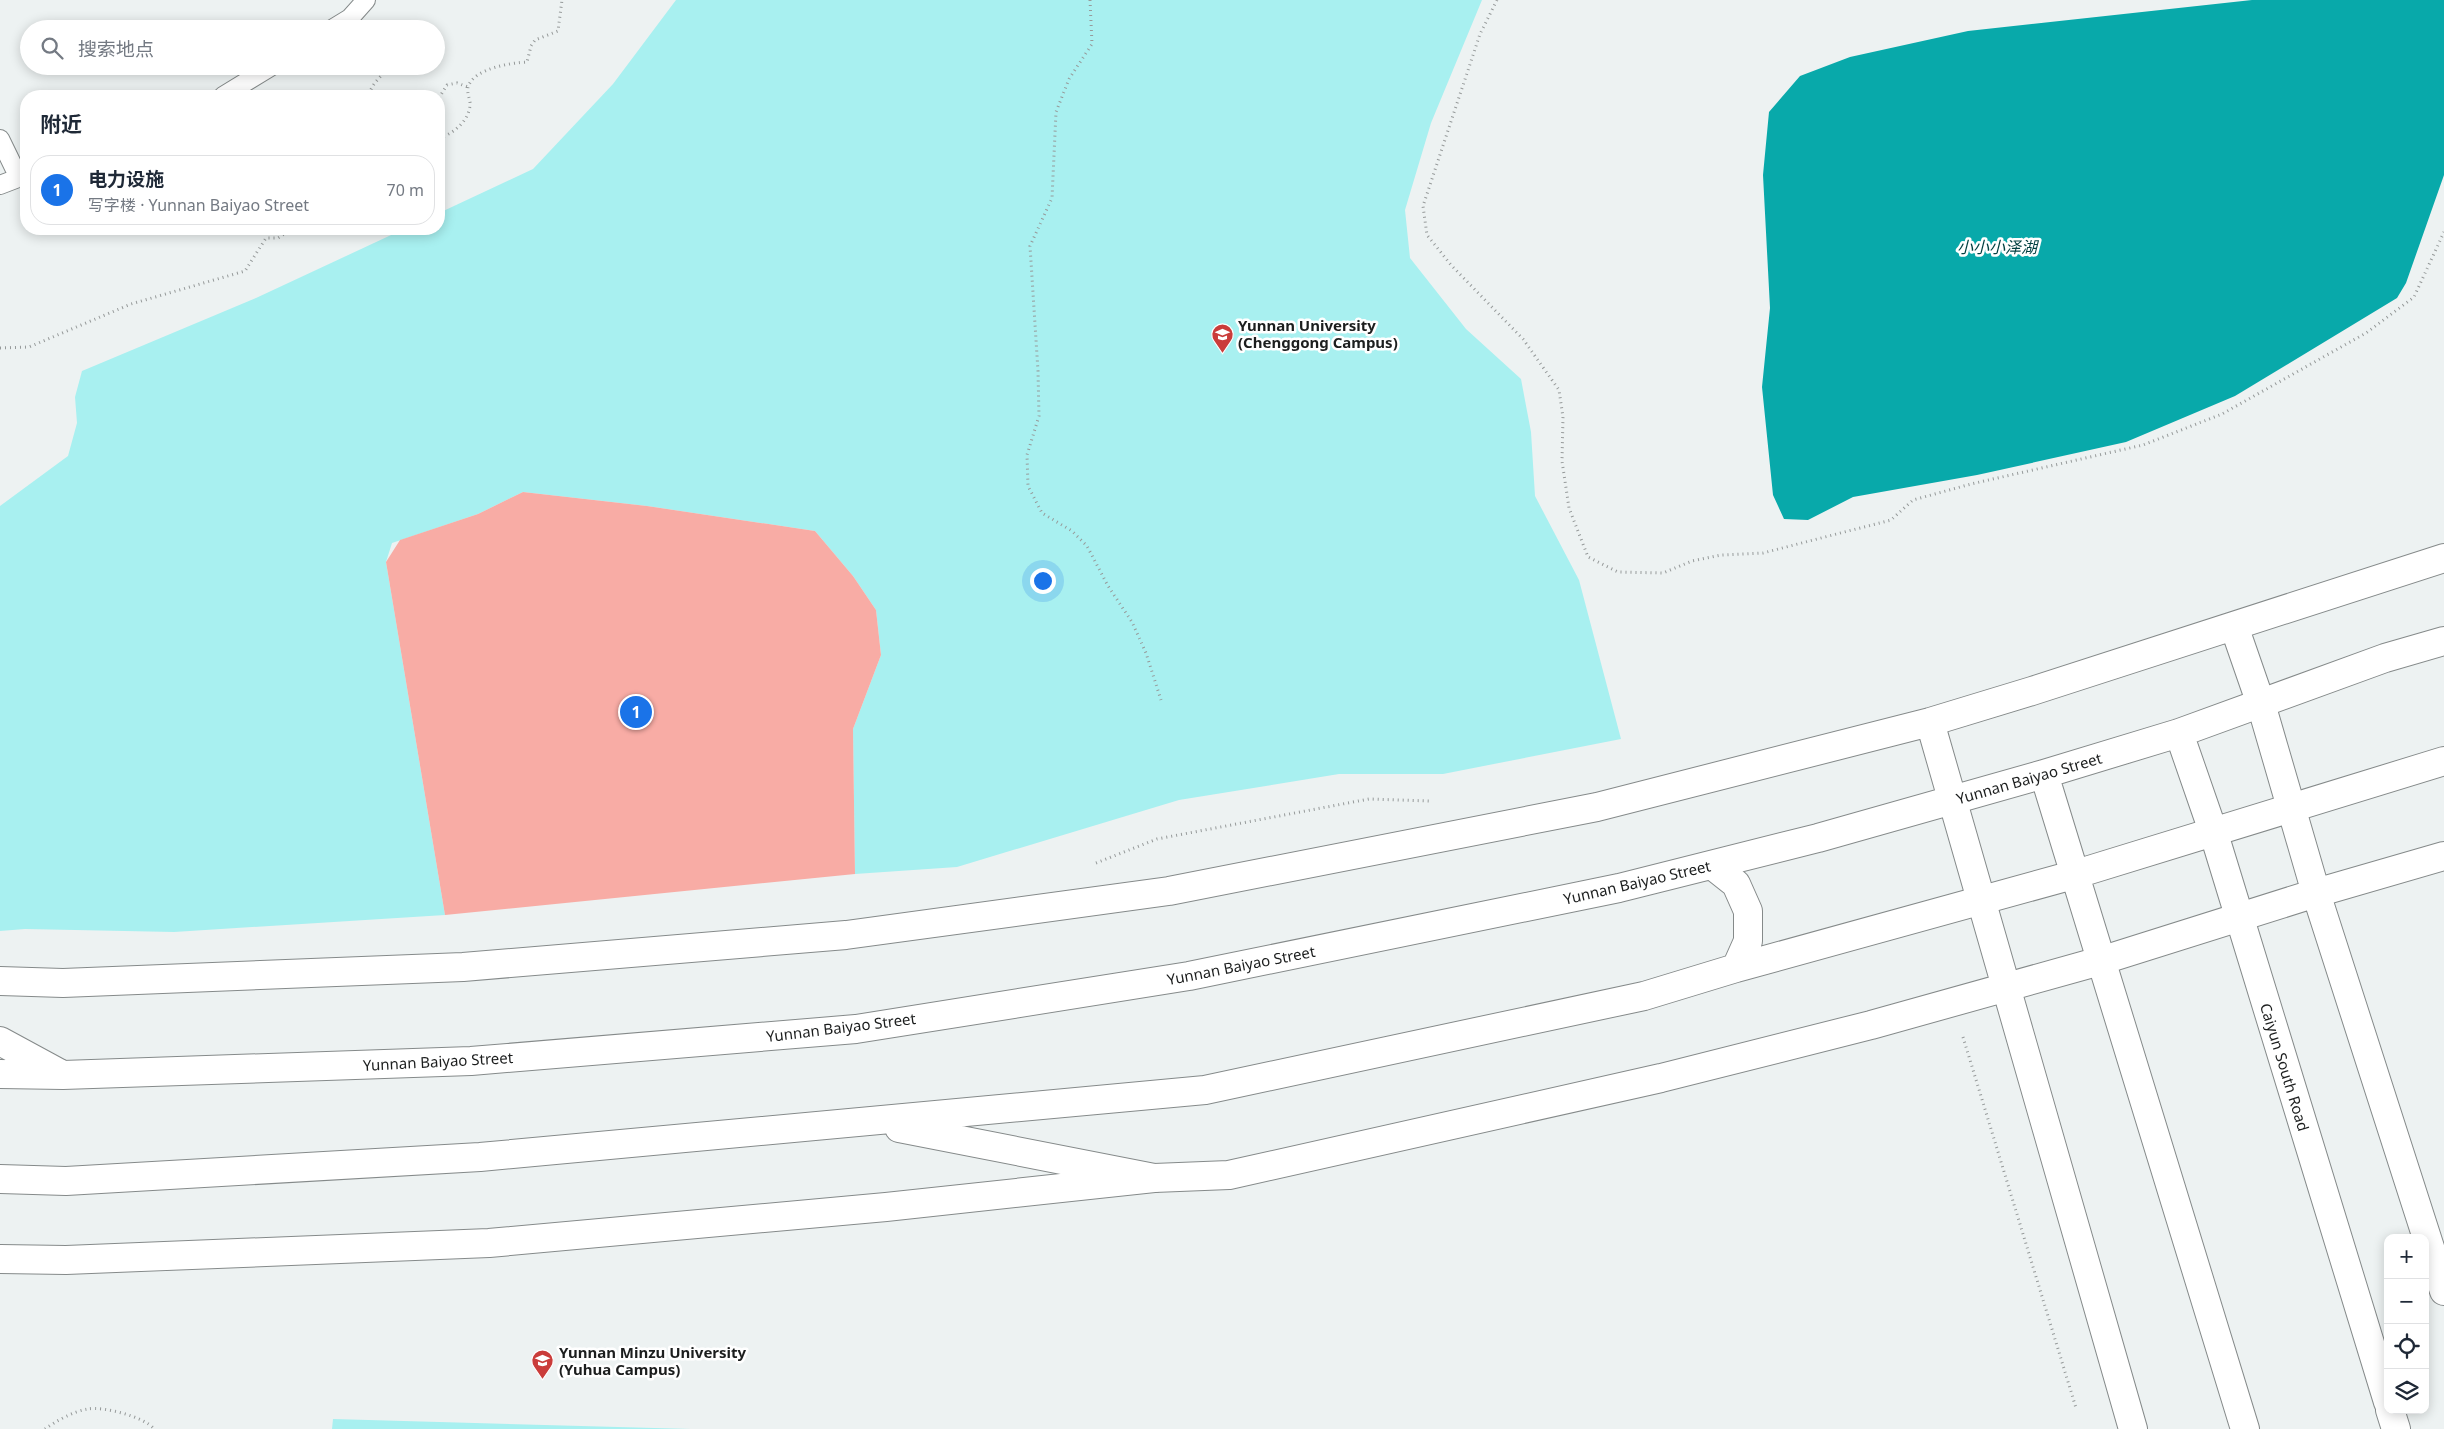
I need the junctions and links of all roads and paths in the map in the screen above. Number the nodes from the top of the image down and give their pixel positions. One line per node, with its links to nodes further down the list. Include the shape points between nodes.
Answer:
1 (366, 0): 5 (lane)
2 (562, 0): 8 (path, via 558,31 535,40 527,62 497,65 472,80)
3 (1090, 0): 23 (path, via 1092,44 1069,80 1056,112 1052,198 1030,246 1039,416 1028,455 1028,486 1042,513 1072,531 1087,546 1132,622)
4 (1496, 0): 17 (path, via 1480,34 1423,206 1427,235 1451,265 1523,339 1559,390 1563,417 1562,461 1569,508 1588,557 1618,572 1663,573 1692,561 1721,555 1764,553 1797,546 1892,520 1913,500 2143,446 2222,414 2366,333 2414,297)
5 (347, 20)
6 (257, 75): 9 (lane)
7 (383, 75): 10 (path)
8 (468, 87): 11 (path, via 457,83 447,85); 12 (path, via 470,103 466,118)
9 (233, 90)
10 (371, 90)
11 (444, 90)
12 (445, 135)
13 (0, 140): 14 (lane)
14 (20, 171)
15 (20, 177): 16 (lane)
16 (0, 185)
17 (2444, 232)
18 (283, 235): 19 (path, via 266,238 245,271 131,304 29,347)
19 (0, 348)
20 (2444, 558): 21 (main road)
21 (2234, 626): 24 (main road); 25 (main road)
22 (2444, 640): 24 (main road, Yunnan Baiyao Street)
23 (1161, 700)
24 (2261, 704): 26 (main road, Yunnan Baiyao Street); 30 (main road)
25 (1930, 722): 29 (main road); 40 (main road, via 1597,807 1169,891 846,935 463,967 63,984)
26 (2179, 733): 28 (main road, Yunnan Baiyao Street); 31 (main road, Caiyun South Road)
27 (2444, 762): 30 (main road)
28 (2044, 774): 29 (main road, Yunnan Baiyao Street); 34 (main road)
29 (1954, 800): 33 (main road, Yunnan Baiyao Street); 36 (main road)
30 (2290, 808): 31 (main road); 35 (main road)
31 (2214, 834): 34 (main road); 37 (main road, Caiyun South Road)
32 (2444, 856): 35 (main road)
33 (1712, 865): 39 (main road, via 1736,884 1748,911 1748,941); 45 (main road, Yunnan Baiyao Street, via 1620,888 1189,976 856,1029 471,1062)
34 (2074, 875): 36 (main road); 38 (main road)
35 (2316, 893): 37 (main road); 50 (main road)
36 (1982, 900): 39 (main road); 41 (main road)
37 (2240, 919): 38 (main road); 51 (main road, Caiyun South Road)
38 (2100, 961): 41 (main road); 57 (main road)
39 (1736, 968): 46 (main road, via 1644,996 1205,1090)
40 (0, 981)
41 (2007, 988): 42 (main road); 56 (main road)
42 (1953, 1003): 47 (main road, via 1660,1078 1229,1175); 52 (path)
43 (0, 1041): 45 (main road)
44 (0, 1074): 45 (main road, Yunnan Baiyao Street)
45 (63, 1075)
46 (871, 1122): 47 (main road); 48 (main road, via 480,1157 66,1181)
47 (1154, 1178): 49 (main road, via 886,1207 489,1243 66,1260)
48 (0, 1179)
49 (0, 1258)
50 (2444, 1291)
51 (2384, 1389)
52 (2076, 1408)
53 (2391, 1414): 58 (main road)
54 (45, 1429): 55 (path, via 89,1408 141,1419)
55 (154, 1429)
56 (2133, 1429)
57 (2245, 1429)
58 (2396, 1429)

